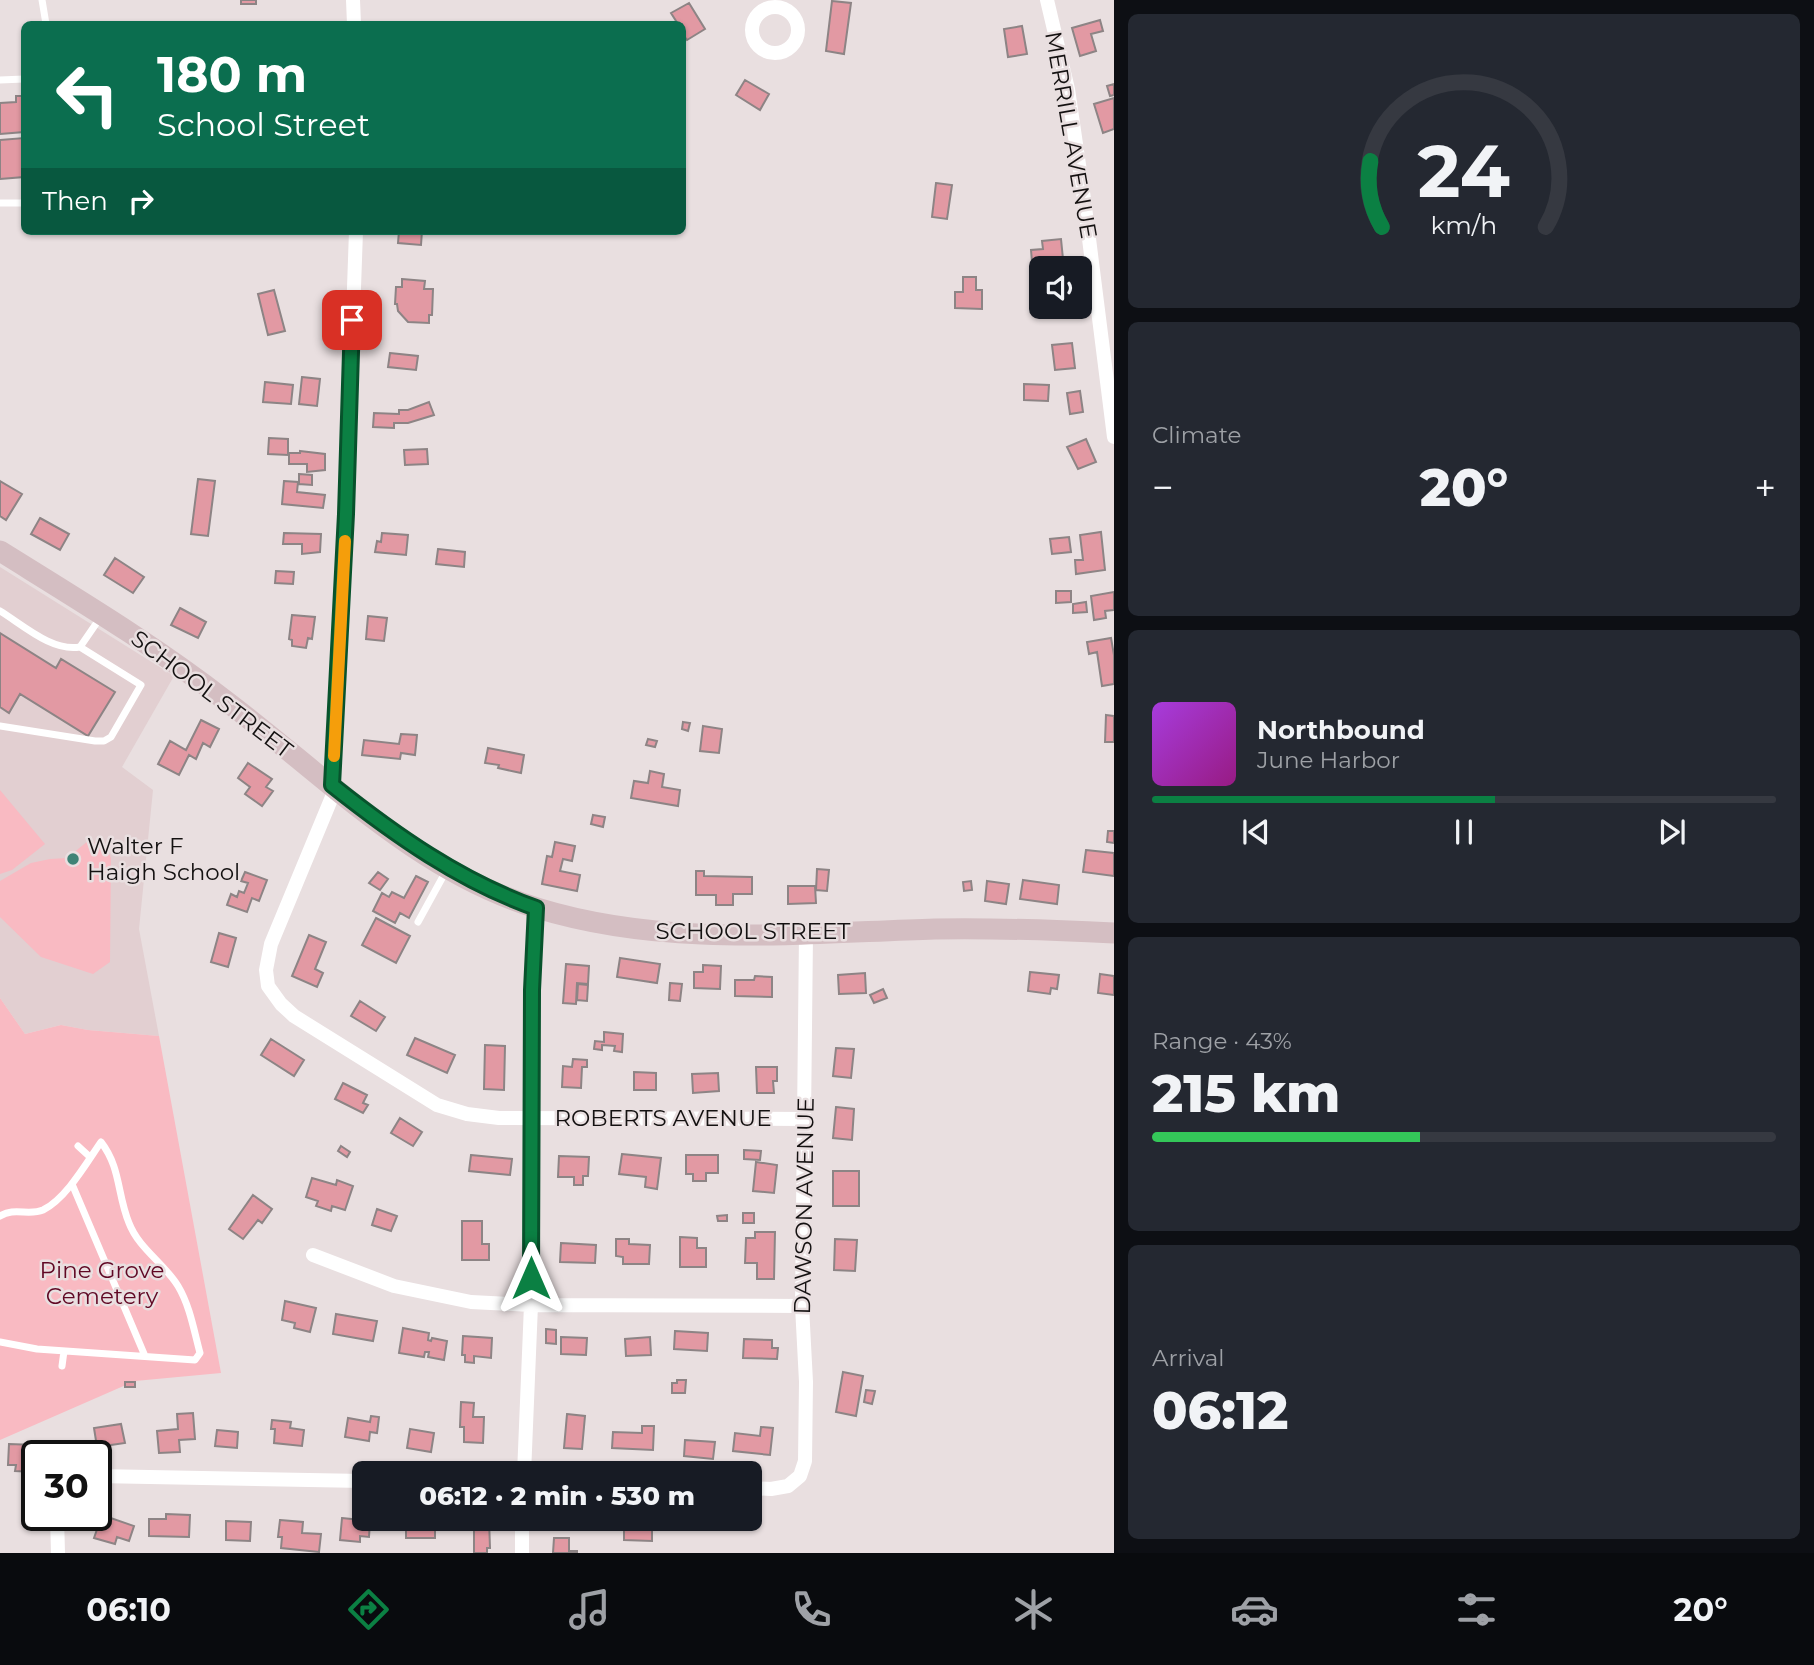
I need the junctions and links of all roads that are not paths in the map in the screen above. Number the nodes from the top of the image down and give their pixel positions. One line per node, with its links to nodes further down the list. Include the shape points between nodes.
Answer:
1 (42, 0): 4 (lane)
2 (353, 0): 5 (street)
3 (1047, 0): 11 (street, MERRILL AVENUE, via 1068,89)
4 (46, 21)
5 (354, 21)
6 (21, 79): 7 (lane)
7 (0, 80)
8 (0, 203): 9 (lane)
9 (21, 203)
10 (356, 235): 18 (street)
11 (1110, 392): 12 (street, MERRILL AVENUE)
12 (1114, 438)
13 (0, 551): 15 (street, SCHOOL STREET)
14 (0, 611): 16 (lane, via 50,642 69,649)
15 (103, 615): 16 (lane); 18 (street, SCHOOL STREET, via 195,677)
16 (80, 647): 17 (lane, via 141,685 111,737 95,741)
17 (0, 726)
18 (332, 785): 19 (street, SCHOOL STREET); 24 (street, ROBERTS AVENUE, via 329,806 268,952 268,986 301,1021 436,1105 475,1116)
19 (448, 867): 20 (street, SCHOOL STREET); 21 (lane)
20 (536, 908): 23 (street, SCHOOL STREET, via 676,934); 24 (street)
21 (418, 922)
22 (1114, 933): 23 (street, SCHOOL STREET, via 982,928)
23 (806, 934): 25 (street, DAWSON AVENUE)
24 (532, 1118): 25 (street, ROBERTS AVENUE); 31 (street)
25 (805, 1119): 32 (street, DAWSON AVENUE)
26 (78, 1146): 27 (lane)
27 (90, 1157): 28 (lane); 35 (lane, via 101,1142 111,1155 128,1222 143,1247 177,1285 200,1353 195,1360)
28 (72, 1184): 29 (lane, via 44,1209 12,1210); 35 (lane)
29 (0, 1216)
30 (313, 1255): 31 (street, via 422,1294)
31 (531, 1305): 32 (street); 37 (street)
32 (802, 1306): 40 (street, DAWSON AVENUE, via 805,1461 796,1481 780,1488)
33 (0, 1342): 34 (lane)
34 (64, 1351): 35 (lane); 36 (lane)
35 (145, 1356)
36 (62, 1366)
37 (525, 1461)
38 (112, 1476): 39 (street)
39 (352, 1481)
40 (762, 1488)
41 (57, 1531): 43 (street)
42 (522, 1531): 44 (street)
43 (58, 1553)
44 (522, 1553)

